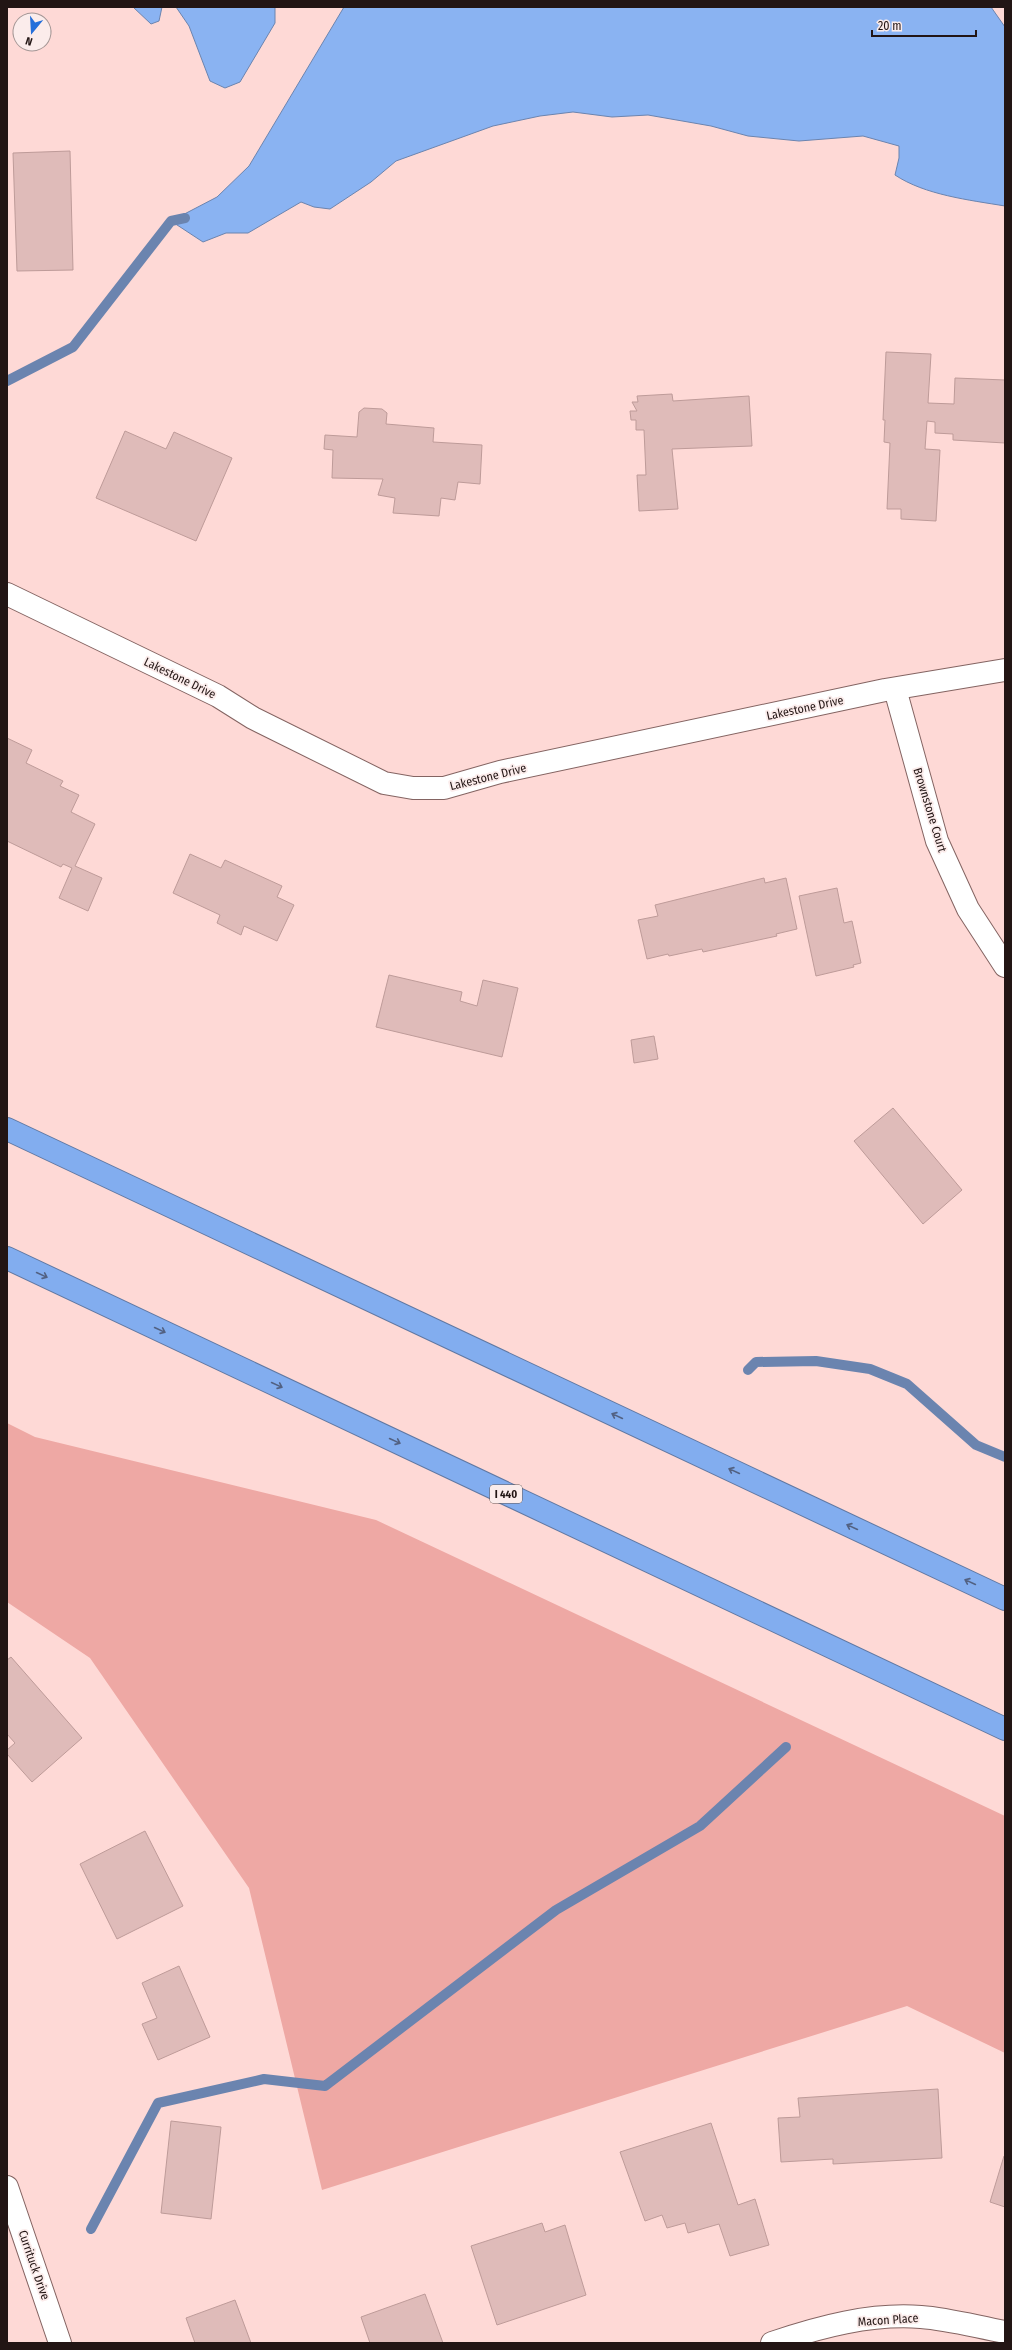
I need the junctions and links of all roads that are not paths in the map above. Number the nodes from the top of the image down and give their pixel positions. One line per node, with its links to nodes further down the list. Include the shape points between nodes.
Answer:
1 (7, 594): 3 (street, Lakestone Drive, via 218,696 253,718 384,783 414,788 444,788 500,772)
2 (1005, 670): 3 (street, Lakestone Drive)
3 (895, 689): 4 (street, Brownstone Court, via 937,841 968,909)
4 (1005, 966)
5 (7, 1129): 7 (highway, one-way to 5)
6 (7, 1258): 8 (highway, I 440, one-way to 8)
7 (1005, 1598)
8 (1005, 1729)
9 (7, 2188): 11 (street, Currituck Drive)
10 (1005, 2332): 12 (street, Macon Place, via 921,2317 884,2318 816,2328)
11 (60, 2343)
12 (772, 2343)

